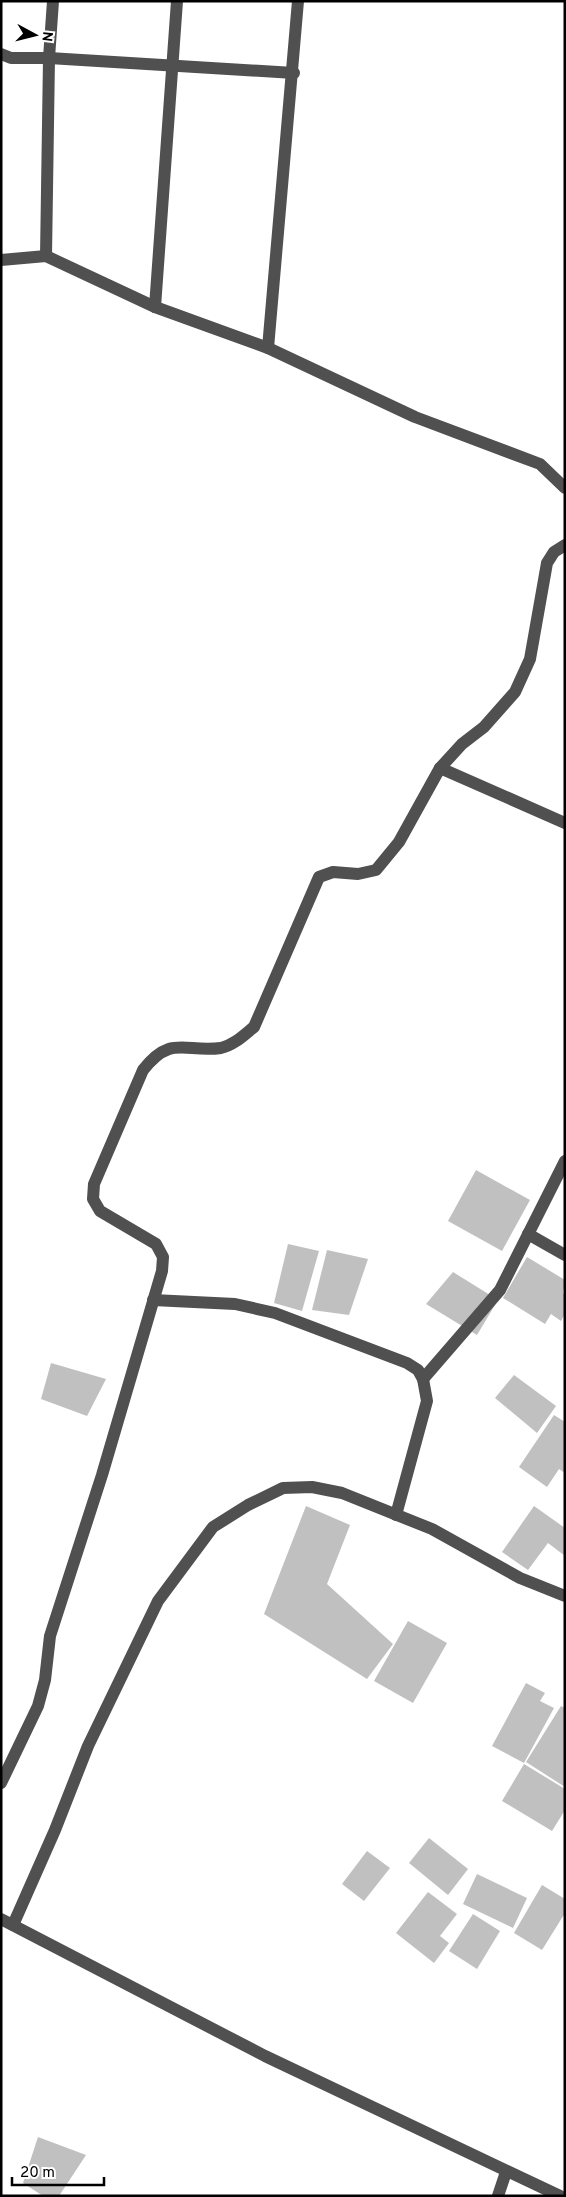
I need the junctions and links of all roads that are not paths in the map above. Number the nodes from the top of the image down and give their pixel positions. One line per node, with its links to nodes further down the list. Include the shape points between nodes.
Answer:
1 (53, 1): 5 (street)
2 (177, 1): 6 (street)
3 (298, 1): 7 (street)
4 (1, 54): 5 (street, via 11,58)
5 (49, 58): 6 (street); 8 (street)
6 (172, 65): 7 (street); 10 (street)
7 (294, 73): 11 (street)
8 (46, 256): 9 (street); 10 (street)
9 (1, 260)
10 (155, 308): 11 (street)
11 (268, 348): 12 (street, via 415,417 540,464)
12 (565, 488)
13 (565, 545): 14 (street, via 554,552 547,563 530,659 515,692 484,727 462,744)
14 (440, 768): 15 (street); 19 (street, via 399,842 376,870 358,874 333,872 319,877 254,1027 236,1042 221,1048 172,1047 153,1057 143,1070 94,1184 93,1199 100,1211 156,1244 163,1257)
15 (565, 823)
16 (565, 1161): 17 (street)
17 (528, 1234): 18 (street); 20 (street, via 500,1290)
18 (565, 1255)
19 (153, 1300): 20 (street, via 235,1304 275,1313 407,1363 418,1370); 23 (street, via 102,1475 50,1636 45,1680 38,1706)
20 (423, 1379): 21 (street, via 427,1401)
21 (396, 1514): 22 (street, via 432,1529 520,1578); 25 (street, via 342,1493 312,1487 283,1488 213,1526 158,1601 88,1746)
22 (565, 1596)
23 (1, 1783)
24 (1, 1919): 25 (street)
25 (13, 1925): 26 (street, via 265,2056)
26 (506, 2172): 27 (street); 28 (street)
27 (498, 2196)
28 (560, 2196)

